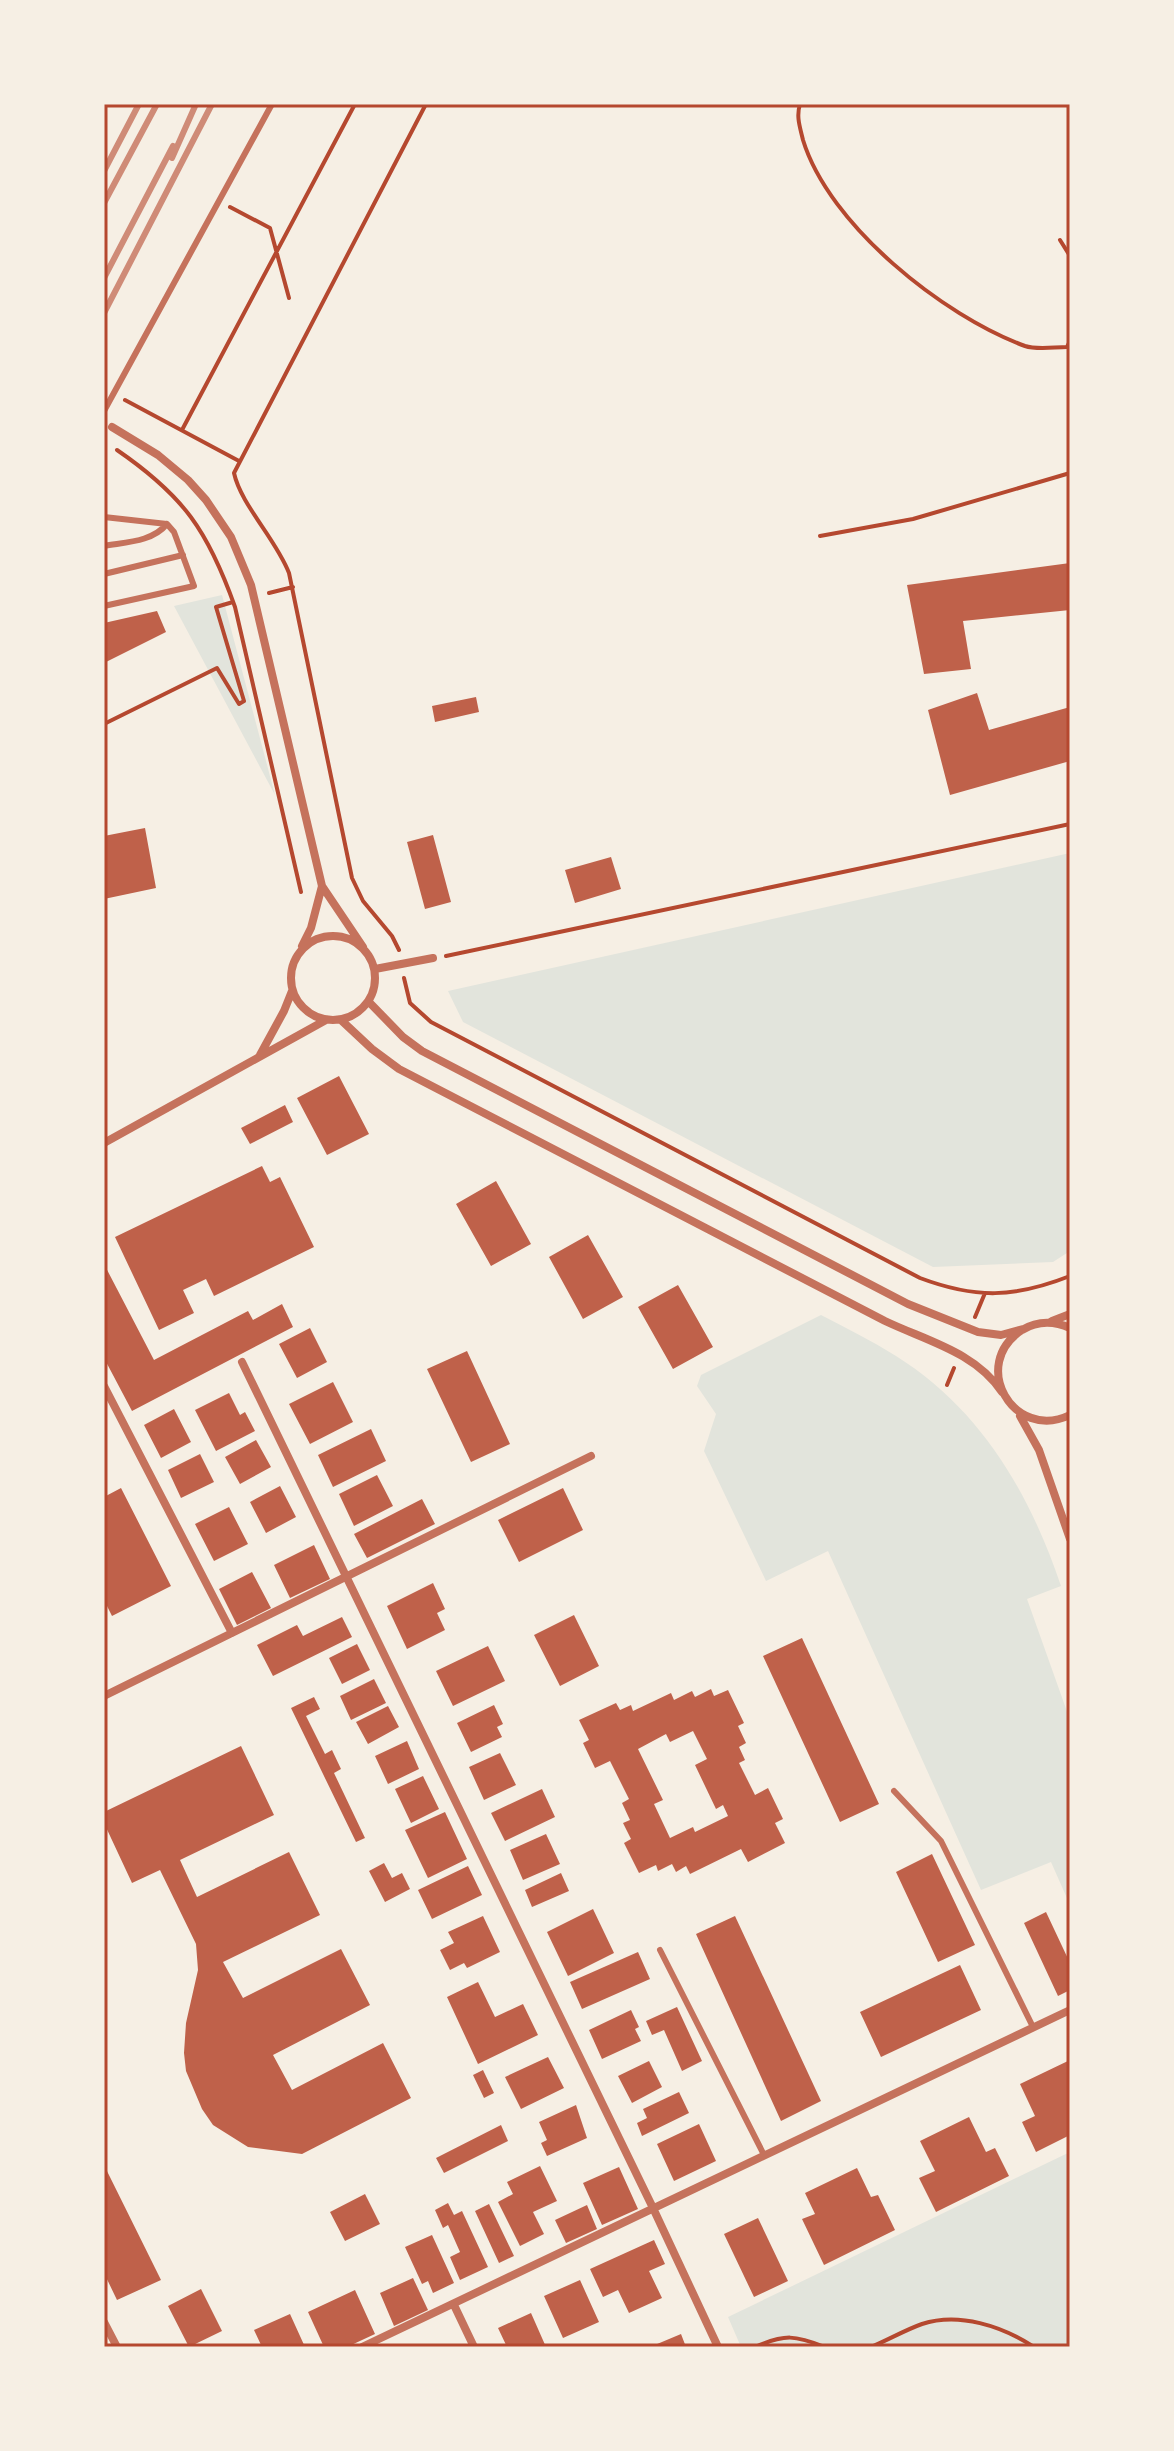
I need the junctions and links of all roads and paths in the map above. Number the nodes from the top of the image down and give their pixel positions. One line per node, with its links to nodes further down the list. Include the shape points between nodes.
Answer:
1 (272, 104): 5 (lane)
2 (355, 104): 7 (path)
3 (426, 104): 16 (path)
4 (800, 104): 10 (path, via 798,123 807,153 826,190 897,266 956,313 1028,347 1067,347)
5 (219, 201): 7 (path, via 270,228); 11 (lane)
6 (1060, 240): 8 (path)
7 (277, 252): 9 (path); 14 (path)
8 (1070, 256)
9 (289, 298)
10 (1070, 341)
11 (113, 394): 12 (lane); 14 (path)
12 (104, 411)
13 (112, 427): 28 (street, via 195,486 239,553)
14 (182, 430): 16 (path)
15 (117, 450): 29 (path, via 181,503 219,564 235,607)
16 (239, 461): 33 (path, via 234,470 237,484 289,573 352,878 363,901 392,936)
17 (1070, 473): 20 (path, via 913,519)
18 (104, 517): 19 (lane)
19 (167, 524): 21 (lane, via 150,538); 22 (lane)
20 (820, 536)
21 (104, 546)
22 (183, 555): 23 (lane); 24 (lane, via 194,586)
23 (104, 574)
24 (104, 606)
25 (216, 607): 26 (path, via 244,701 239,704 217,668)
26 (104, 724)
27 (1070, 824): 32 (path)
28 (322, 886): 30 (street); 31 (street)
29 (301, 892)
30 (363, 947): 31 (street, via 331,935); 34 (street)
31 (300, 951): 35 (street, via 292,963)
32 (433, 958): 33 (street)
33 (403, 963): 34 (street); 42 (path, via 410,1003 434,1024 920,1278)
34 (375, 969): 36 (street)
35 (292, 991): 37 (street, via 299,1005); 39 (street)
36 (368, 1001): 38 (street); 47 (street, via 422,1051 908,1304 978,1332 1001,1335)
37 (326, 1020): 38 (street); 39 (street)
38 (341, 1020): 52 (street, via 399,1069 885,1321 966,1357)
39 (260, 1056): 40 (street)
40 (104, 1143)
41 (1070, 1276): 42 (path, via 1019,1292)
42 (985, 1293): 44 (path)
43 (1070, 1314): 45 (street)
44 (975, 1318)
45 (1044, 1323): 46 (street); 47 (street)
46 (1070, 1328)
47 (1023, 1329): 52 (street, via 1000,1357)
48 (242, 1362): 57 (street)
49 (955, 1366): 50 (path)
50 (947, 1385)
51 (104, 1386): 58 (street)
52 (1002, 1392): 53 (street)
53 (1015, 1408): 54 (street, via 1040,1421); 56 (street, via 1035,1440)
54 (1070, 1415)
55 (591, 1456): 57 (street)
56 (1070, 1539)
57 (347, 1578): 58 (street); 65 (street)
58 (232, 1633): 59 (street)
59 (104, 1696)
60 (894, 1791): 63 (lane, via 941,1841)
61 (660, 1950): 64 (lane)
62 (1070, 2010): 63 (street)
63 (1033, 2027): 64 (street)
64 (764, 2155): 65 (street)
65 (653, 2208): 66 (street); 71 (street)
66 (454, 2305): 69 (street); 70 (street)
67 (104, 2322): 68 (street)
68 (117, 2347)
69 (362, 2347)
70 (474, 2347)
71 (718, 2347)
72 (755, 2347): 73 (path, via 800,2337)
73 (825, 2347)
74 (871, 2347): 75 (path, via 921,2324 950,2318 992,2327)
75 (1034, 2347)

